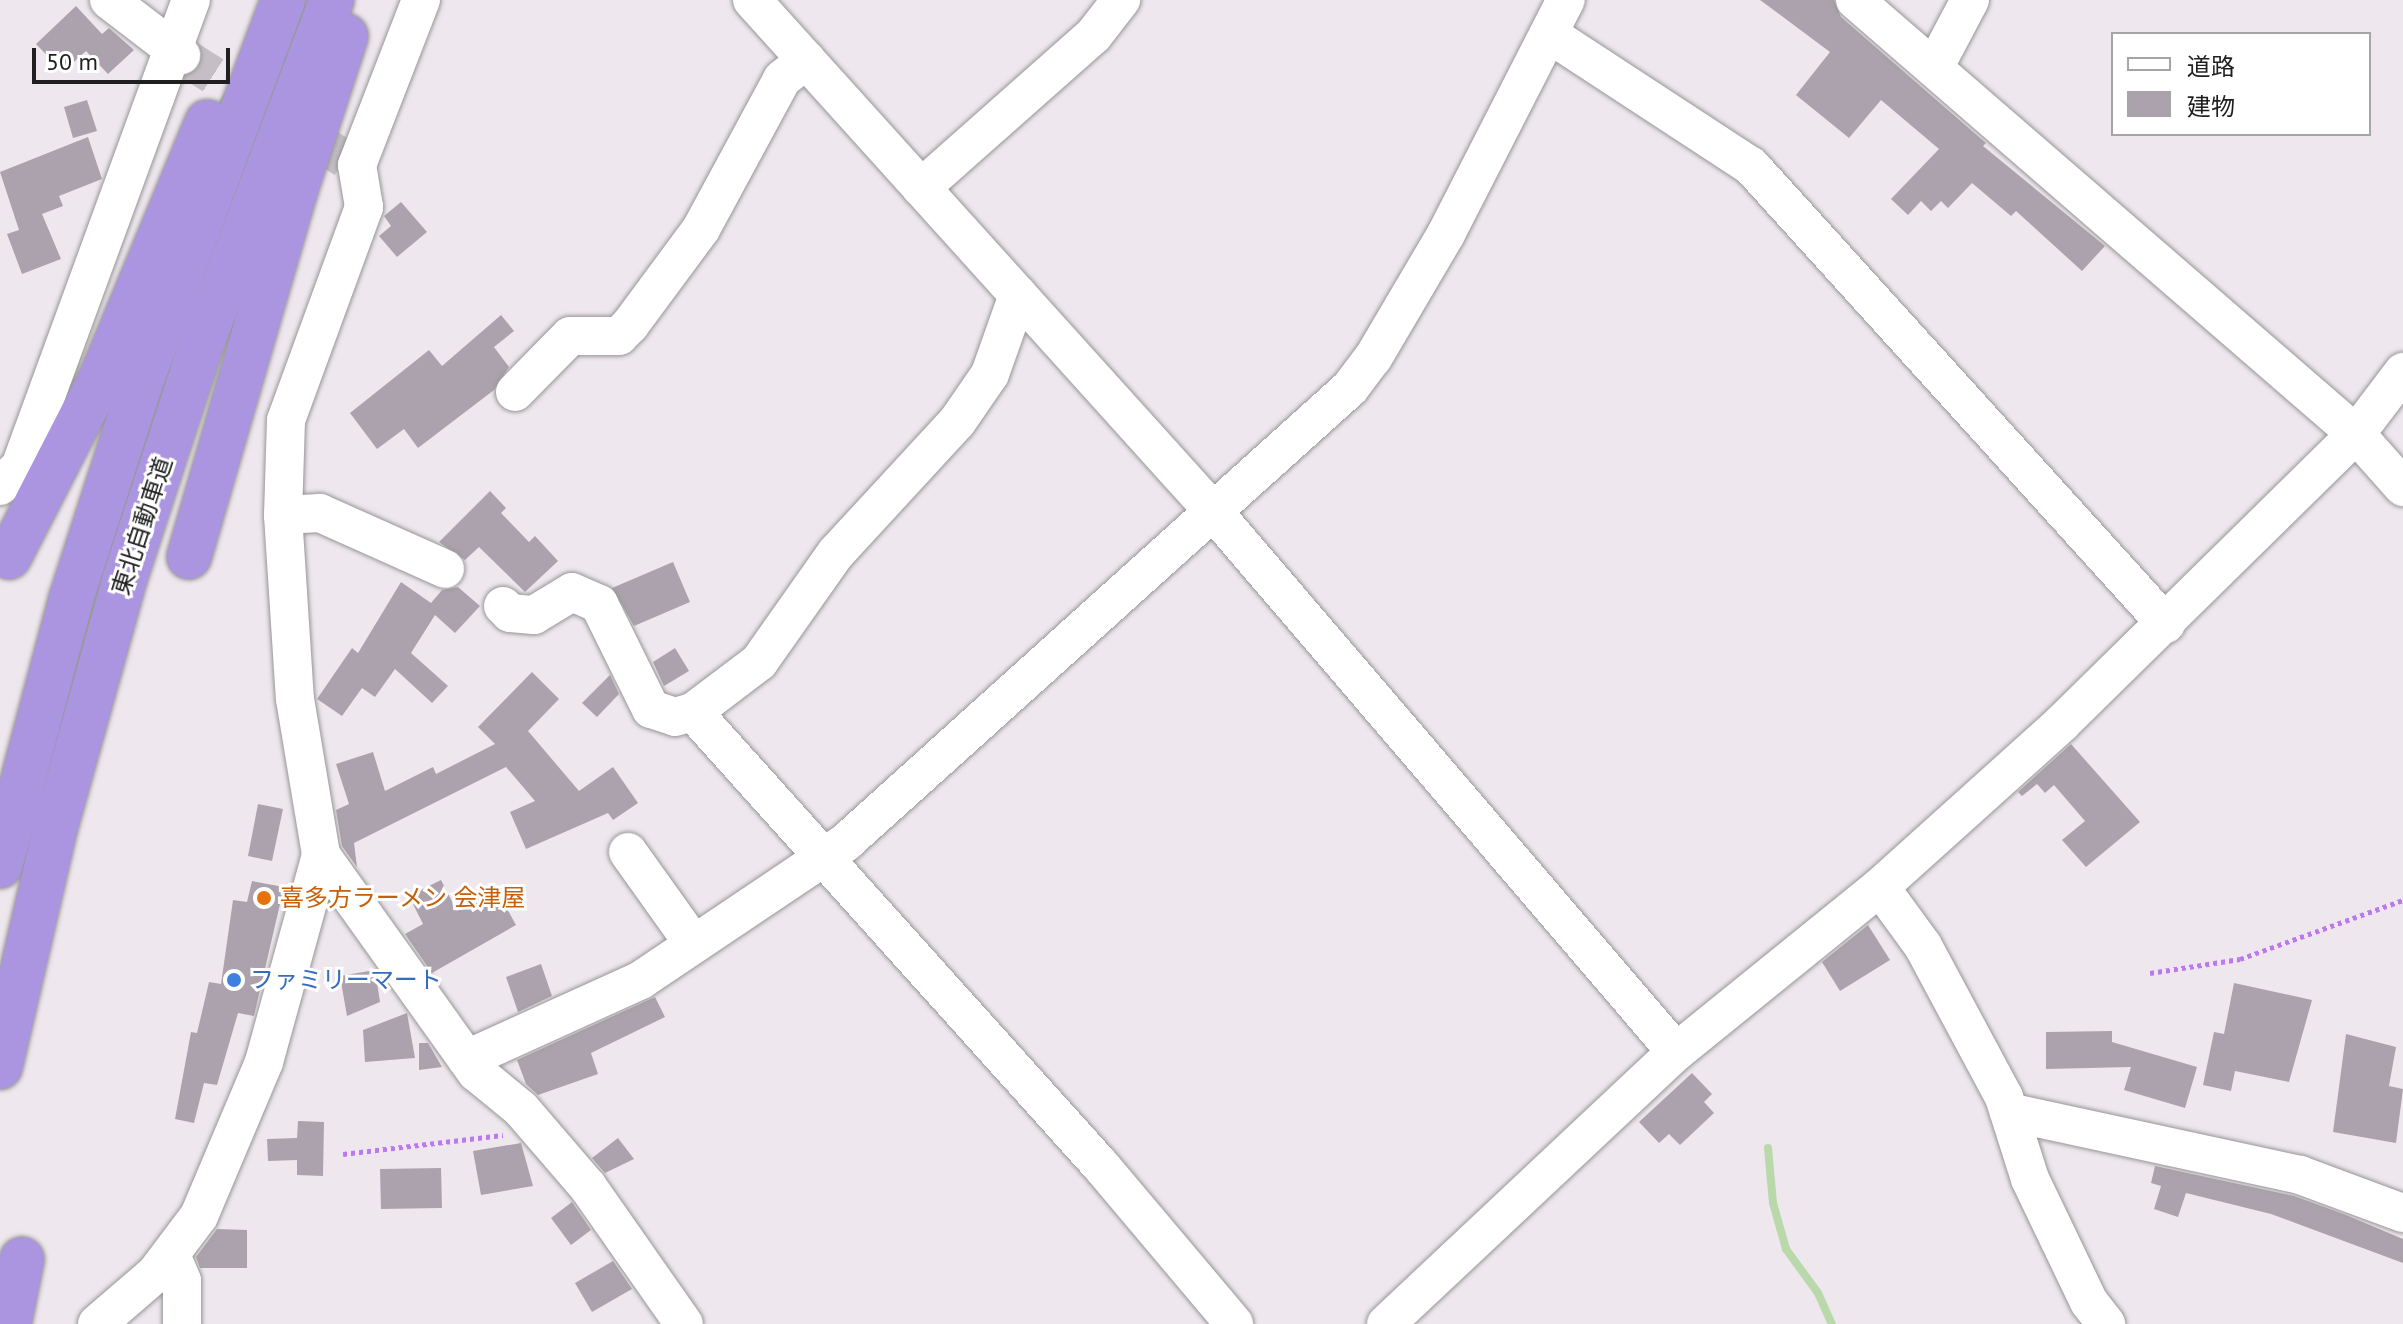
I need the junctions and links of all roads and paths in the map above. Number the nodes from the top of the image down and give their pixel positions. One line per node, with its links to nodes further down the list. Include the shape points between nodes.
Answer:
1 (109, 0): 14 (street)
2 (191, 0): 14 (street)
3 (257, 0): 26 (highway, via 102,376)
4 (283, 0): 35 (highway, 東北自動車道, via 141,382 71,599)
5 (332, 0): 42 (highway, 東北自動車道, via 206,332 125,578 56,825)
6 (359, 0): 27 (highway, via 295,192)
7 (421, 0): 25 (street, via 351,162 364,207 286,420)
8 (752, 0): 15 (street)
9 (1121, 0): 17 (street, via 1093,36)
10 (1566, 0): 13 (street)
11 (1855, 0): 16 (street)
12 (1970, 0): 16 (street)
13 (1549, 34): 24 (street, via 1446,234 1373,358 1350,388); 30 (street, via 1751,166)
14 (175, 52): 22 (street, via 20,467)
15 (806, 60): 17 (street); 20 (street, via 782,79 701,229 630,325 619,336 570,336)
16 (1934, 68): 21 (street)
17 (921, 188): 18 (street)
18 (1018, 295): 24 (street); 31 (street, via 990,374 957,422 836,553 759,662)
19 (2403, 372): 21 (street)
20 (515, 392)
21 (2356, 434): 23 (street); 30 (street)
22 (0, 486)
23 (2403, 487)
24 (1212, 510): 34 (street); 40 (street)
25 (283, 515): 28 (street, via 320,513); 33 (street, via 295,699)
26 (9, 557)
27 (189, 557)
28 (445, 569)
29 (503, 606): 31 (street, via 510,613 534,615 572,592 583,595 599,604 651,709 675,717)
30 (2166, 624): 36 (street)
31 (693, 712): 34 (street)
32 (628, 852): 38 (street)
33 (321, 855): 41 (street); 47 (street, via 264,1062 199,1216)
34 (826, 856): 38 (street, via 728,927); 53 (street)
35 (0, 866)
36 (1880, 887): 40 (street); 43 (street, via 1923,946)
37 (2403, 900): 39 (path, via 2240,959)
38 (693, 943): 41 (street, via 641,980)
39 (2150, 973)
40 (1676, 1052): 54 (street)
41 (467, 1059): 44 (street)
42 (0, 1067)
43 (2009, 1112): 46 (street, via 2300,1175); 55 (street, via 2030,1179 2089,1302)
44 (540, 1131): 45 (path); 52 (street, via 588,1187)
45 (343, 1154)
46 (2403, 1213)
47 (172, 1257): 50 (street); 51 (street, via 182,1281)
48 (22, 1259): 49 (highway)
49 (9, 1324)
50 (97, 1324)
51 (182, 1324)
52 (684, 1324)
53 (1234, 1324)
54 (1386, 1324)
55 (2106, 1324)

